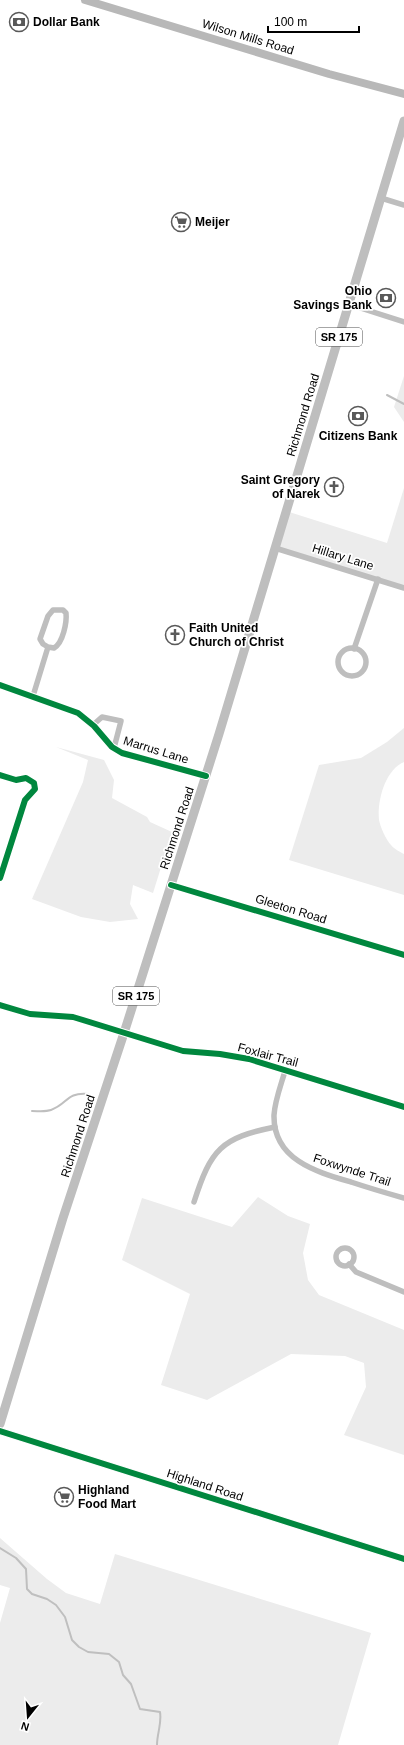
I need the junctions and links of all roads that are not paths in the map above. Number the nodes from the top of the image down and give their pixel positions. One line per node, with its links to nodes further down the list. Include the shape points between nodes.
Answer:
1 (85, 0): 2 (main road, Wilson Mills Road, via 329,74)
2 (404, 94)
3 (404, 121): 4 (main road, Richmond Road / SR 175)
4 (381, 198): 5 (street); 6 (main road, Richmond Road / SR 175)
5 (404, 205)
6 (348, 304): 7 (street); 8 (main road, Richmond Road / SR 175)
7 (404, 322)
8 (275, 548): 9 (street, Hillary Lane); 18 (main road, Richmond Road / SR 175)
9 (378, 579): 10 (street, Hillary Lane); 12 (street)
10 (404, 588)
11 (48, 647): 11 (street, via 54,648 59,643 66,620 66,612 63,610 53,610 48,616 40,639); 14 (street)
12 (354, 649): 12 (street, via 363,655 365,665 359,674 349,676 341,670 338,660 345,650)
13 (0, 685): 14 (street, Marrus Lane)
14 (33, 696): 15 (street, Marrus Lane, via 78,712)
15 (93, 725): 16 (street, Marrus Lane); 16 (street, via 102,717 121,722)
16 (114, 748): 18 (street, Marrus Lane, via 129,755)
17 (0, 775): 19 (street, via 16,780 26,778 34,783 35,789 25,800)
18 (206, 776): 20 (main road, Richmond Road / SR 175)
19 (0, 878)
20 (171, 885): 21 (street, Gleeton Road); 23 (main road, Richmond Road / SR 175)
21 (404, 955)
22 (0, 1005): 23 (street, Foxlair Trail, via 30,1014 73,1017)
23 (124, 1033): 24 (street, Foxlair Trail, via 183,1051 249,1059); 31 (main road, Richmond Road / SR 175, via 63,1218)
24 (285, 1071): 25 (street, Foxlair Trail); 26 (street, Foxwynde Trail, via 276,1104)
25 (404, 1106)
26 (275, 1126): 27 (street, Foxwynde Trail, via 279,1139 287,1151 306,1167); 28 (street, via 244,1134 221,1148 206,1169)
27 (404, 1198)
28 (194, 1202)
29 (349, 1264): 30 (street, via 356,1272)
30 (404, 1292)
31 (0, 1424)
32 (0, 1431): 33 (street, Highland Road)
33 (404, 1559)

